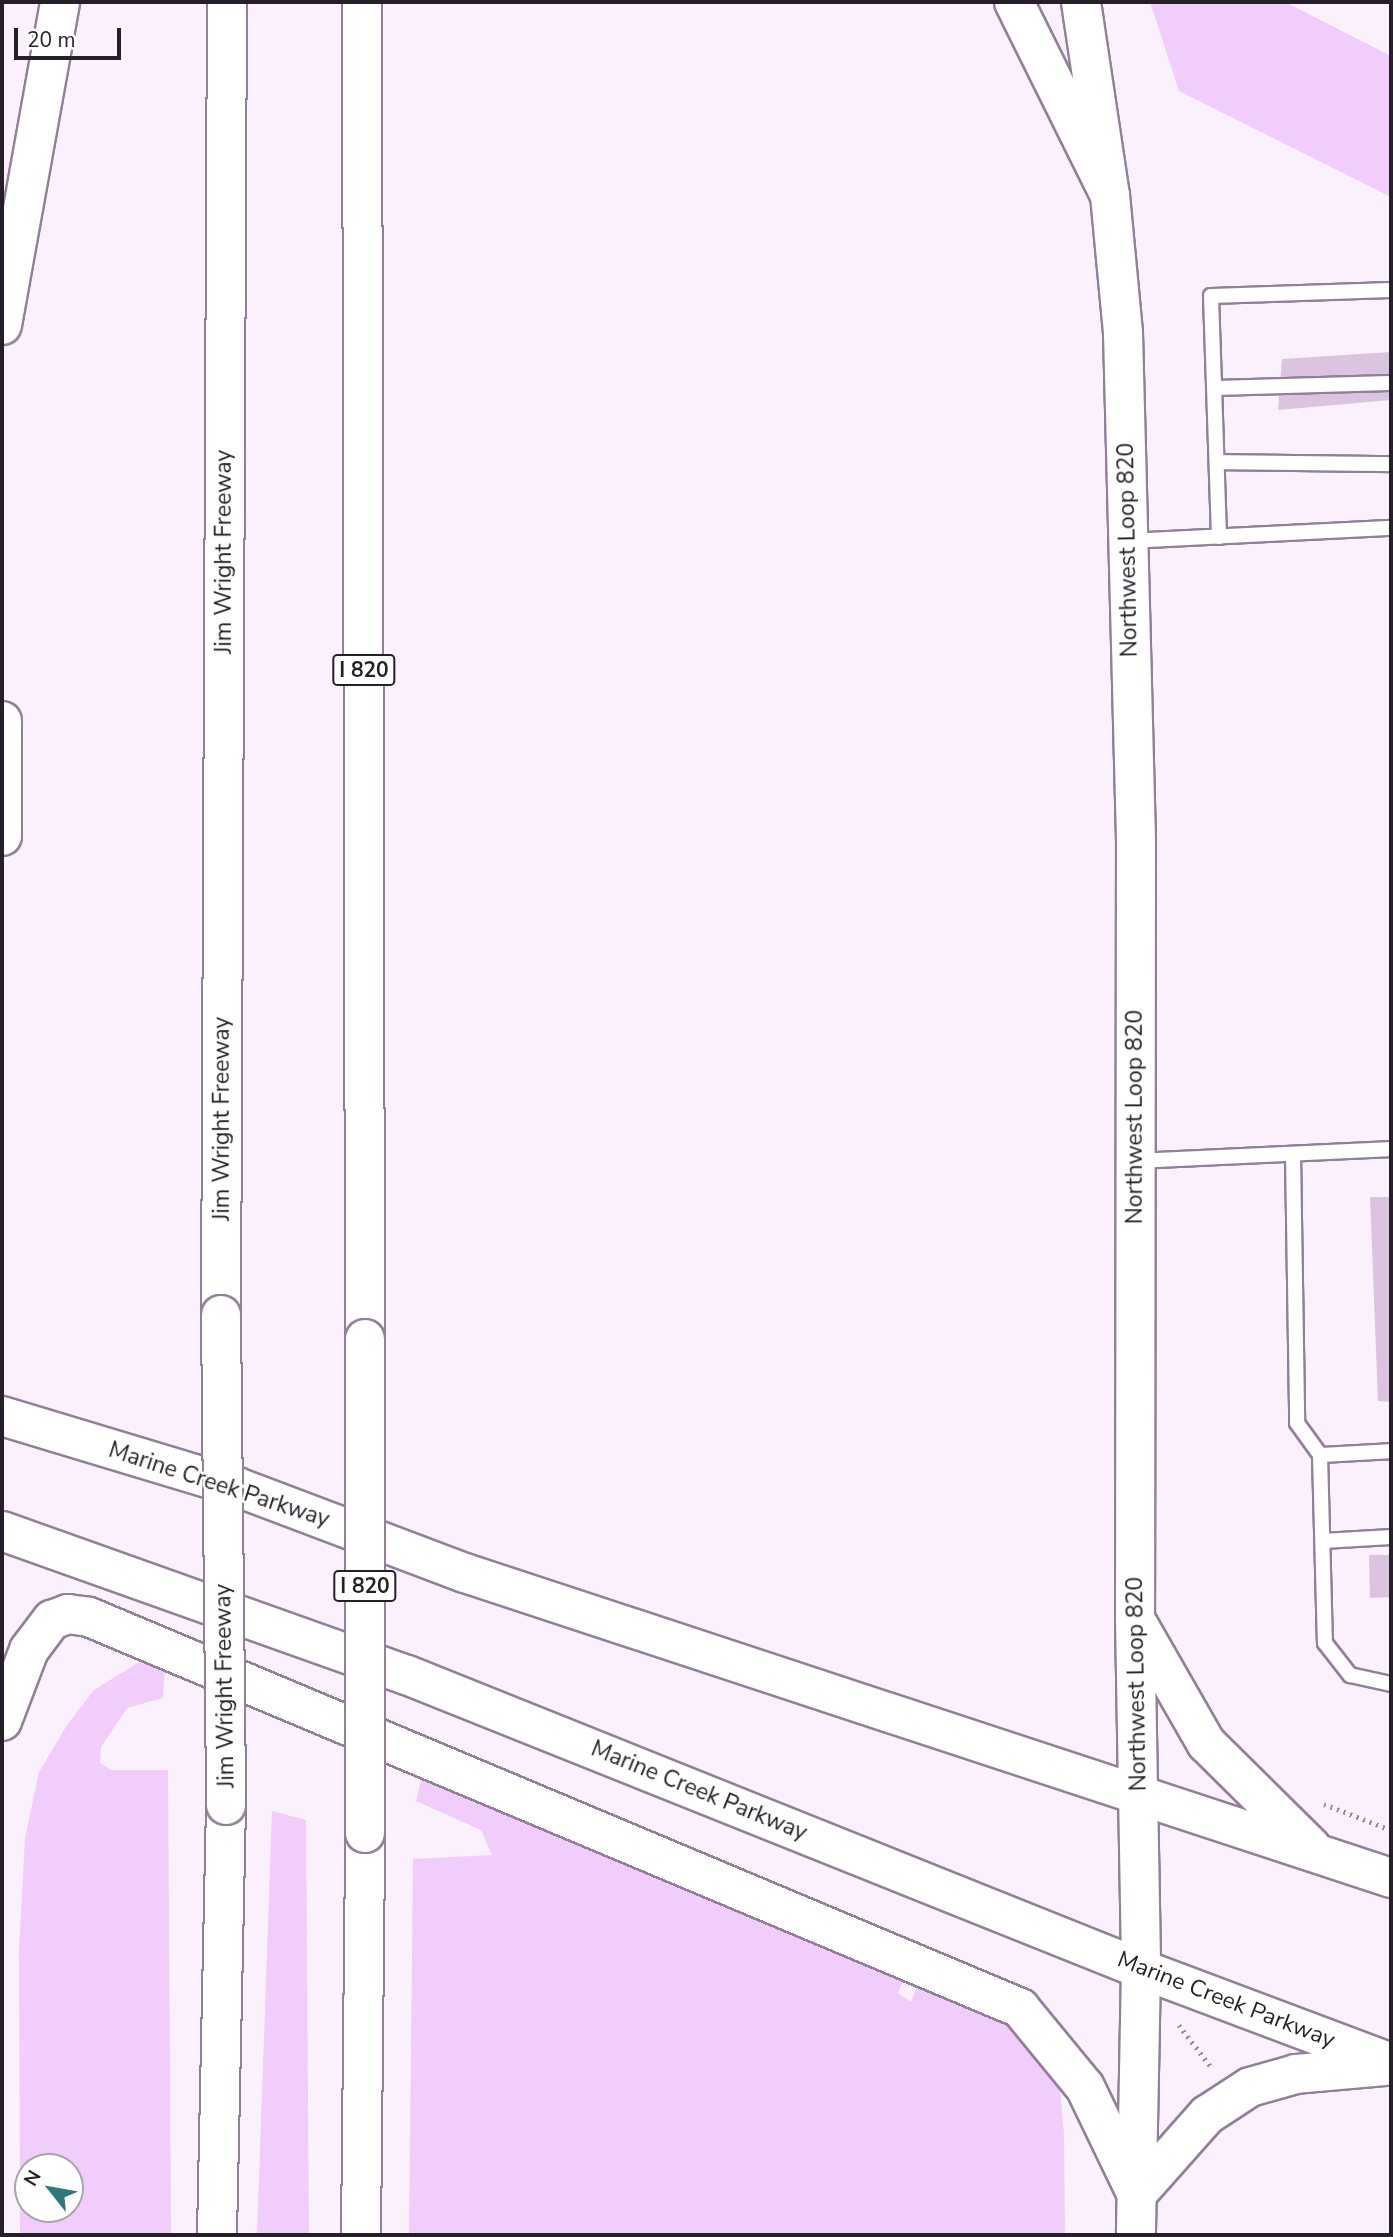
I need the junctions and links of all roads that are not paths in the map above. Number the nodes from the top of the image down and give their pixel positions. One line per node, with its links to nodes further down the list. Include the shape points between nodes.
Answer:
1 (60, 2): 8 (main road)
2 (227, 2): 36 (main road, Jim Wright Freeway, bridge, via 221,1315 226,1805)
3 (362, 2): 37 (main road, I 820, bridge)
4 (1014, 2): 6 (main road)
5 (1081, 2): 6 (main road, Northwest Loop 820)
6 (1110, 195): 15 (main road, Northwest Loop 820, via 1123,333)
7 (1391, 290): 10 (lane, via 1211,296)
8 (2, 326)
9 (1391, 383): 10 (lane)
10 (1214, 388): 11 (lane)
11 (1217, 462): 12 (lane); 14 (lane)
12 (1391, 464)
13 (1391, 528): 14 (lane)
14 (1219, 537): 15 (lane)
15 (1128, 541): 20 (main road, Northwest Loop 820, via 1136,841)
16 (2, 721): 17 (main road)
17 (2, 836)
18 (1391, 1149): 19 (lane)
19 (1293, 1154): 20 (lane); 23 (lane, via 1297,1423)
20 (1135, 1161): 27 (main road, Northwest Loop 820)
21 (2, 1416): 30 (main road, Marine Creek Parkway, via 237,1487 466,1573)
22 (1391, 1451): 23 (lane)
23 (1321, 1455): 26 (lane)
24 (2, 1531): 33 (main road, Marine Creek Parkway, via 407,1675)
25 (1391, 1537): 26 (lane)
26 (1323, 1541): 28 (lane, via 1325,1643 1350,1675)
27 (1135, 1618): 30 (main road, Northwest Loop 820); 31 (main road, via 1206,1742)
28 (1391, 1684)
29 (2, 1721): 35 (main road, via 29,1650 52,1620 68,1614 89,1617 1020,2008 1085,2087)
30 (1139, 1797): 31 (main road, Marine Creek Parkway); 33 (main road, Northwest Loop 820)
31 (1318, 1853): 32 (main road, Marine Creek Parkway)
32 (1391, 1878)
33 (1141, 1969): 34 (main road, Marine Creek Parkway); 35 (main road, Northwest Loop 820)
34 (1391, 2065): 35 (main road, via 1296,2074 1250,2087 1208,2115)
35 (1137, 2194): 38 (main road, Northwest Loop 820)
36 (217, 2235)
37 (362, 2235)
38 (1136, 2235)

